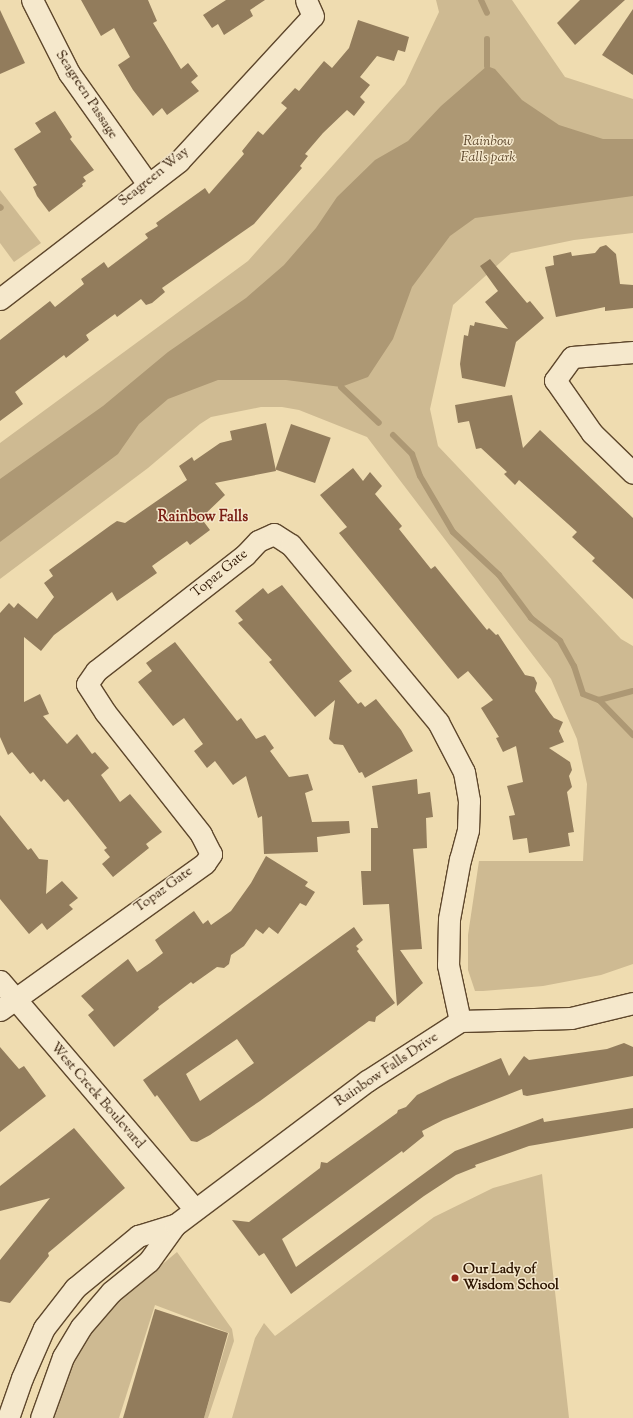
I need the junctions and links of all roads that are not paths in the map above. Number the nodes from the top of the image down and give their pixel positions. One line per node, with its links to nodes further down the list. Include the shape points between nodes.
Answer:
1 (32, 0): 3 (street, Seagreen Passage, via 69,73)
2 (306, 0): 3 (street, Seagreen Way, via 313,16 179,161)
3 (148, 184): 4 (street, Seagreen Way)
4 (0, 299)
5 (633, 352): 6 (street, via 572,357 555,380 592,433)
6 (633, 473)
7 (0, 981): 9 (street, West Creek Boulevard)
8 (633, 1003): 10 (street, via 571,1018)
9 (7, 1004): 10 (street, Topaz Gate, via 205,863 211,854 201,834 105,712 87,684 96,671 245,555 258,541 274,534 291,545 438,722 464,772 469,801 468,830 449,919 448,966); 11 (street, West Creek Boulevard)
10 (460, 1021): 11 (street, Rainbow Falls Drive, via 367,1081)
11 (195, 1209): 12 (street, Rainbow Falls Drive)
12 (175, 1225): 13 (street, Rainbow Falls Drive, via 138,1236 75,1288 44,1328); 14 (street, Rainbow Falls Drive, via 149,1261 111,1292 81,1327 63,1357)
13 (8, 1418)
14 (41, 1418)

